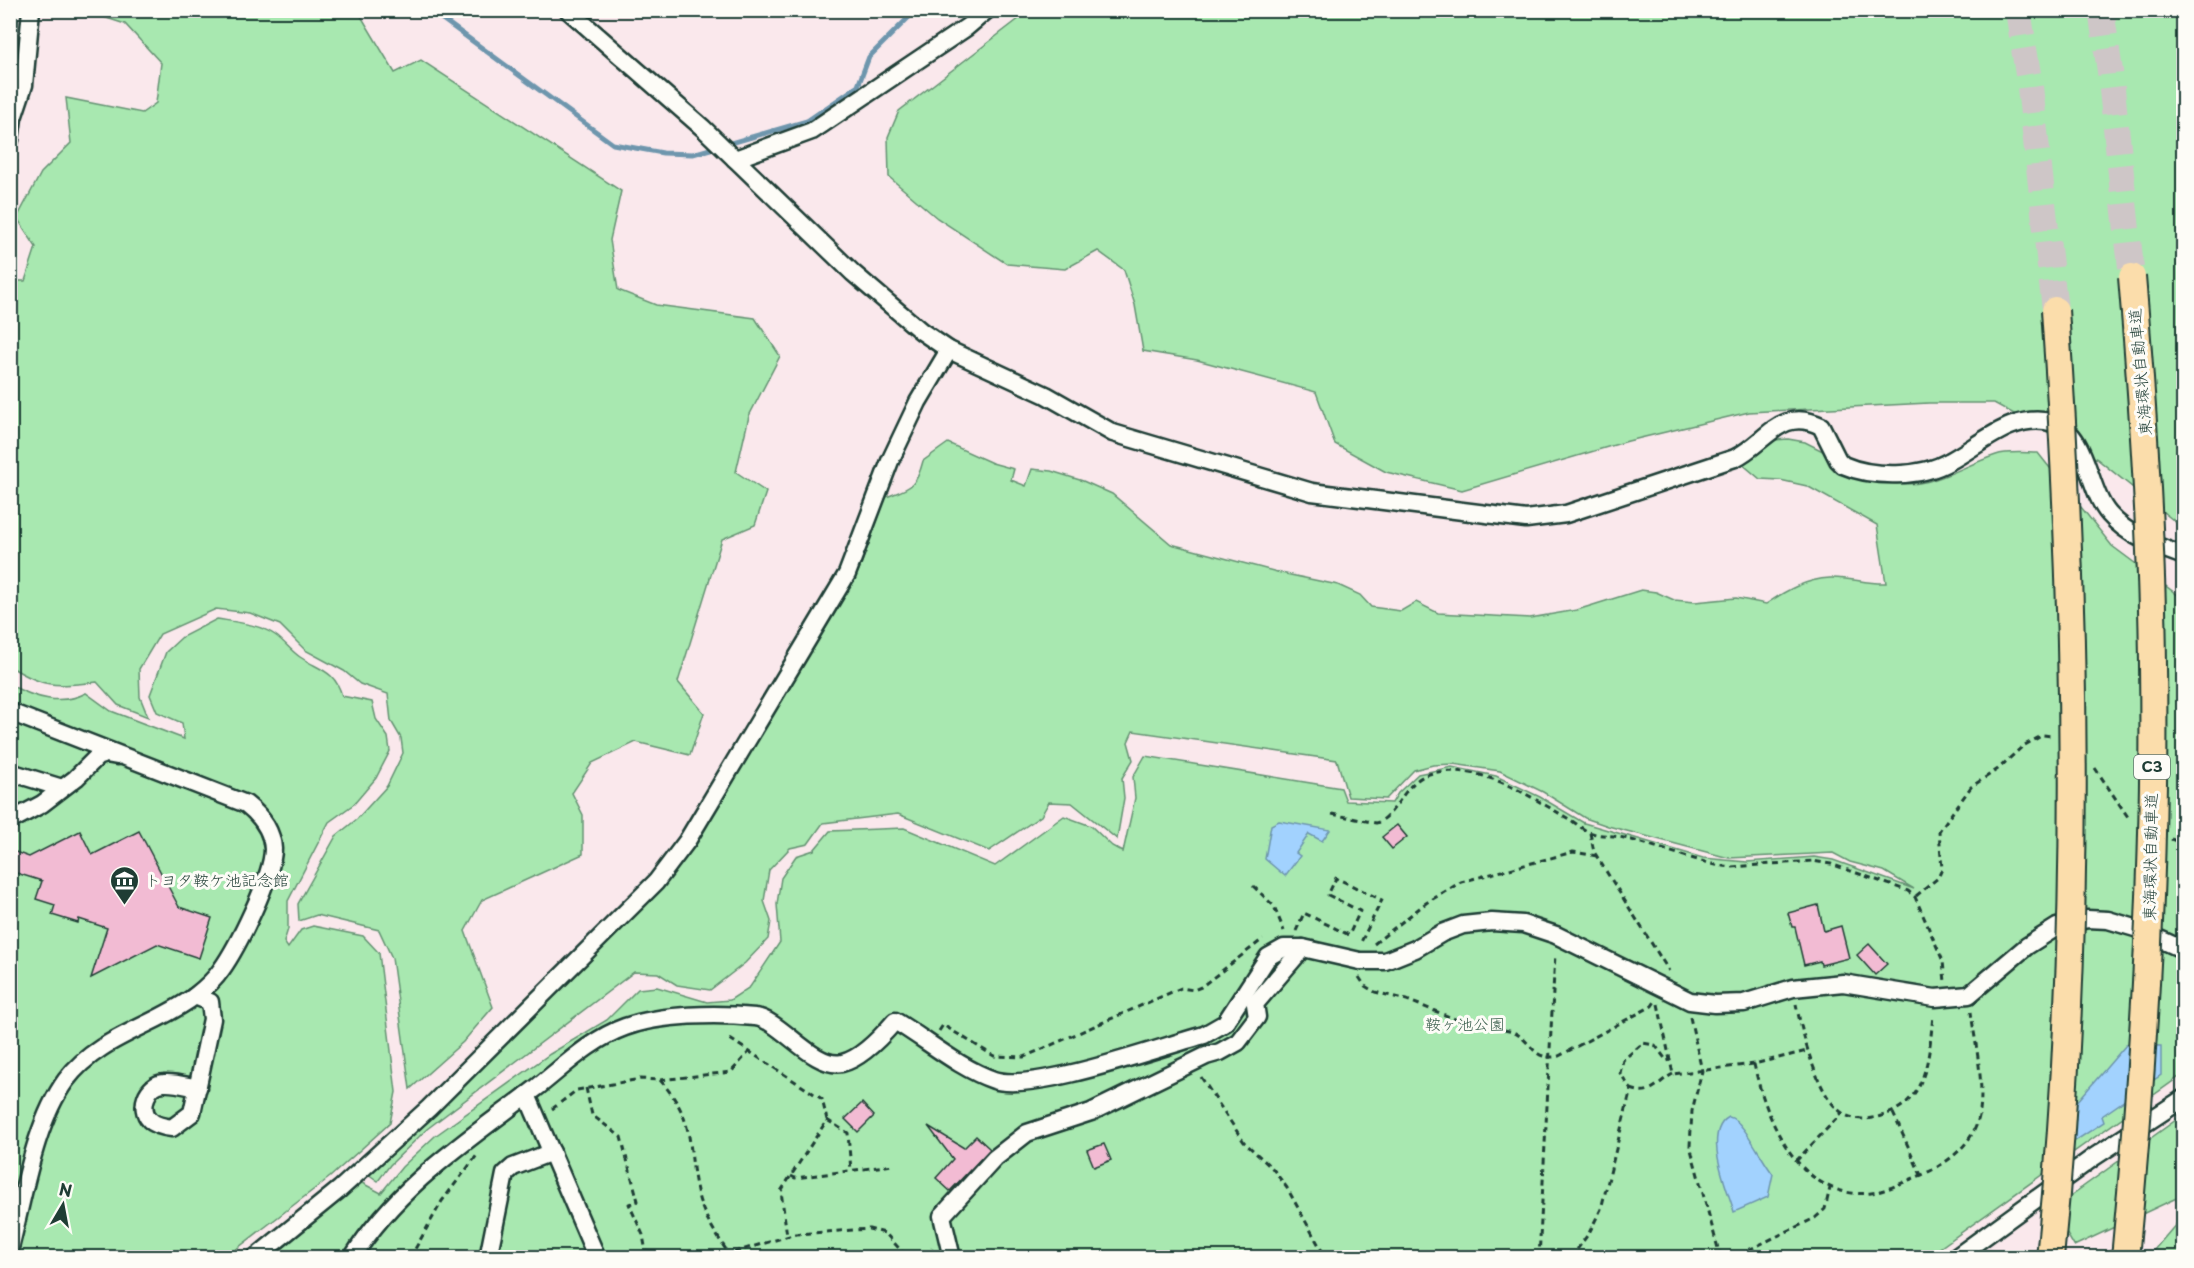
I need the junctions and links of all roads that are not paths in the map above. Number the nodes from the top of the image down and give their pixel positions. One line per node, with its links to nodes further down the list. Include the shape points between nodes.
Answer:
1 (31, 10): 4 (street, via 24,85)
2 (568, 10): 5 (street)
3 (987, 10): 5 (street, via 812,131)
4 (10, 140)
5 (732, 157): 8 (street, via 853,273 921,331)
6 (2132, 277): 30 (highway, 東海環状自動車道 / C3, bridge, via 2146,442 2153,666 2145,1007)
7 (2055, 310): 29 (highway, bridge, via 2073,660 2073,871 2068,1016)
8 (950, 350): 9 (street, via 1046,395 1113,433 1312,492 1527,519 1550,518 1735,458 1793,419 1821,426 1843,465 1884,474 1949,462 2008,427 2035,421 2054,423 2077,442 2096,496 2119,525 2140,539); 23 (street, via 918,402 890,461 848,574 687,841 656,882 429,1108 340,1190)
9 (2184, 556)
10 (10, 712): 11 (street)
11 (127, 757): 13 (street, via 97,757); 17 (street, via 246,804 258,814 270,836 273,850 258,901 221,970)
12 (10, 772): 13 (street)
13 (62, 788): 14 (street)
14 (10, 821)
15 (1292, 948): 16 (street, via 1385,961 1463,925 1523,924 1556,935 1690,1000 1715,1004 1744,1003 1792,988 1843,983 1940,998 1969,995 2027,946 2057,927 2087,919 2135,928); 19 (street, via 1268,957 1225,1023 1204,1035 1048,1079 1019,1084 995,1080 895,1021 883,1035 842,1063 825,1061 758,1017 657,1018 623,1028 596,1042); 27 (street, via 1255,1004 1257,1017 1238,1042 1091,1112 1027,1133 995,1158 942,1216)
16 (2184, 950)
17 (195, 996): 18 (street, via 210,1002 213,1010); 22 (street, via 104,1045 66,1080 51,1105 41,1134)
18 (198, 1088)
19 (528, 1095): 21 (street); 24 (street, via 470,1135 397,1197)
20 (2184, 1098): 28 (street)
21 (552, 1152): 25 (street, via 505,1174); 26 (street)
22 (10, 1248)
23 (255, 1257)
24 (352, 1257)
25 (488, 1257)
26 (597, 1257)
27 (952, 1257)
28 (1955, 1257)
29 (2050, 1257)
30 (2125, 1257)

